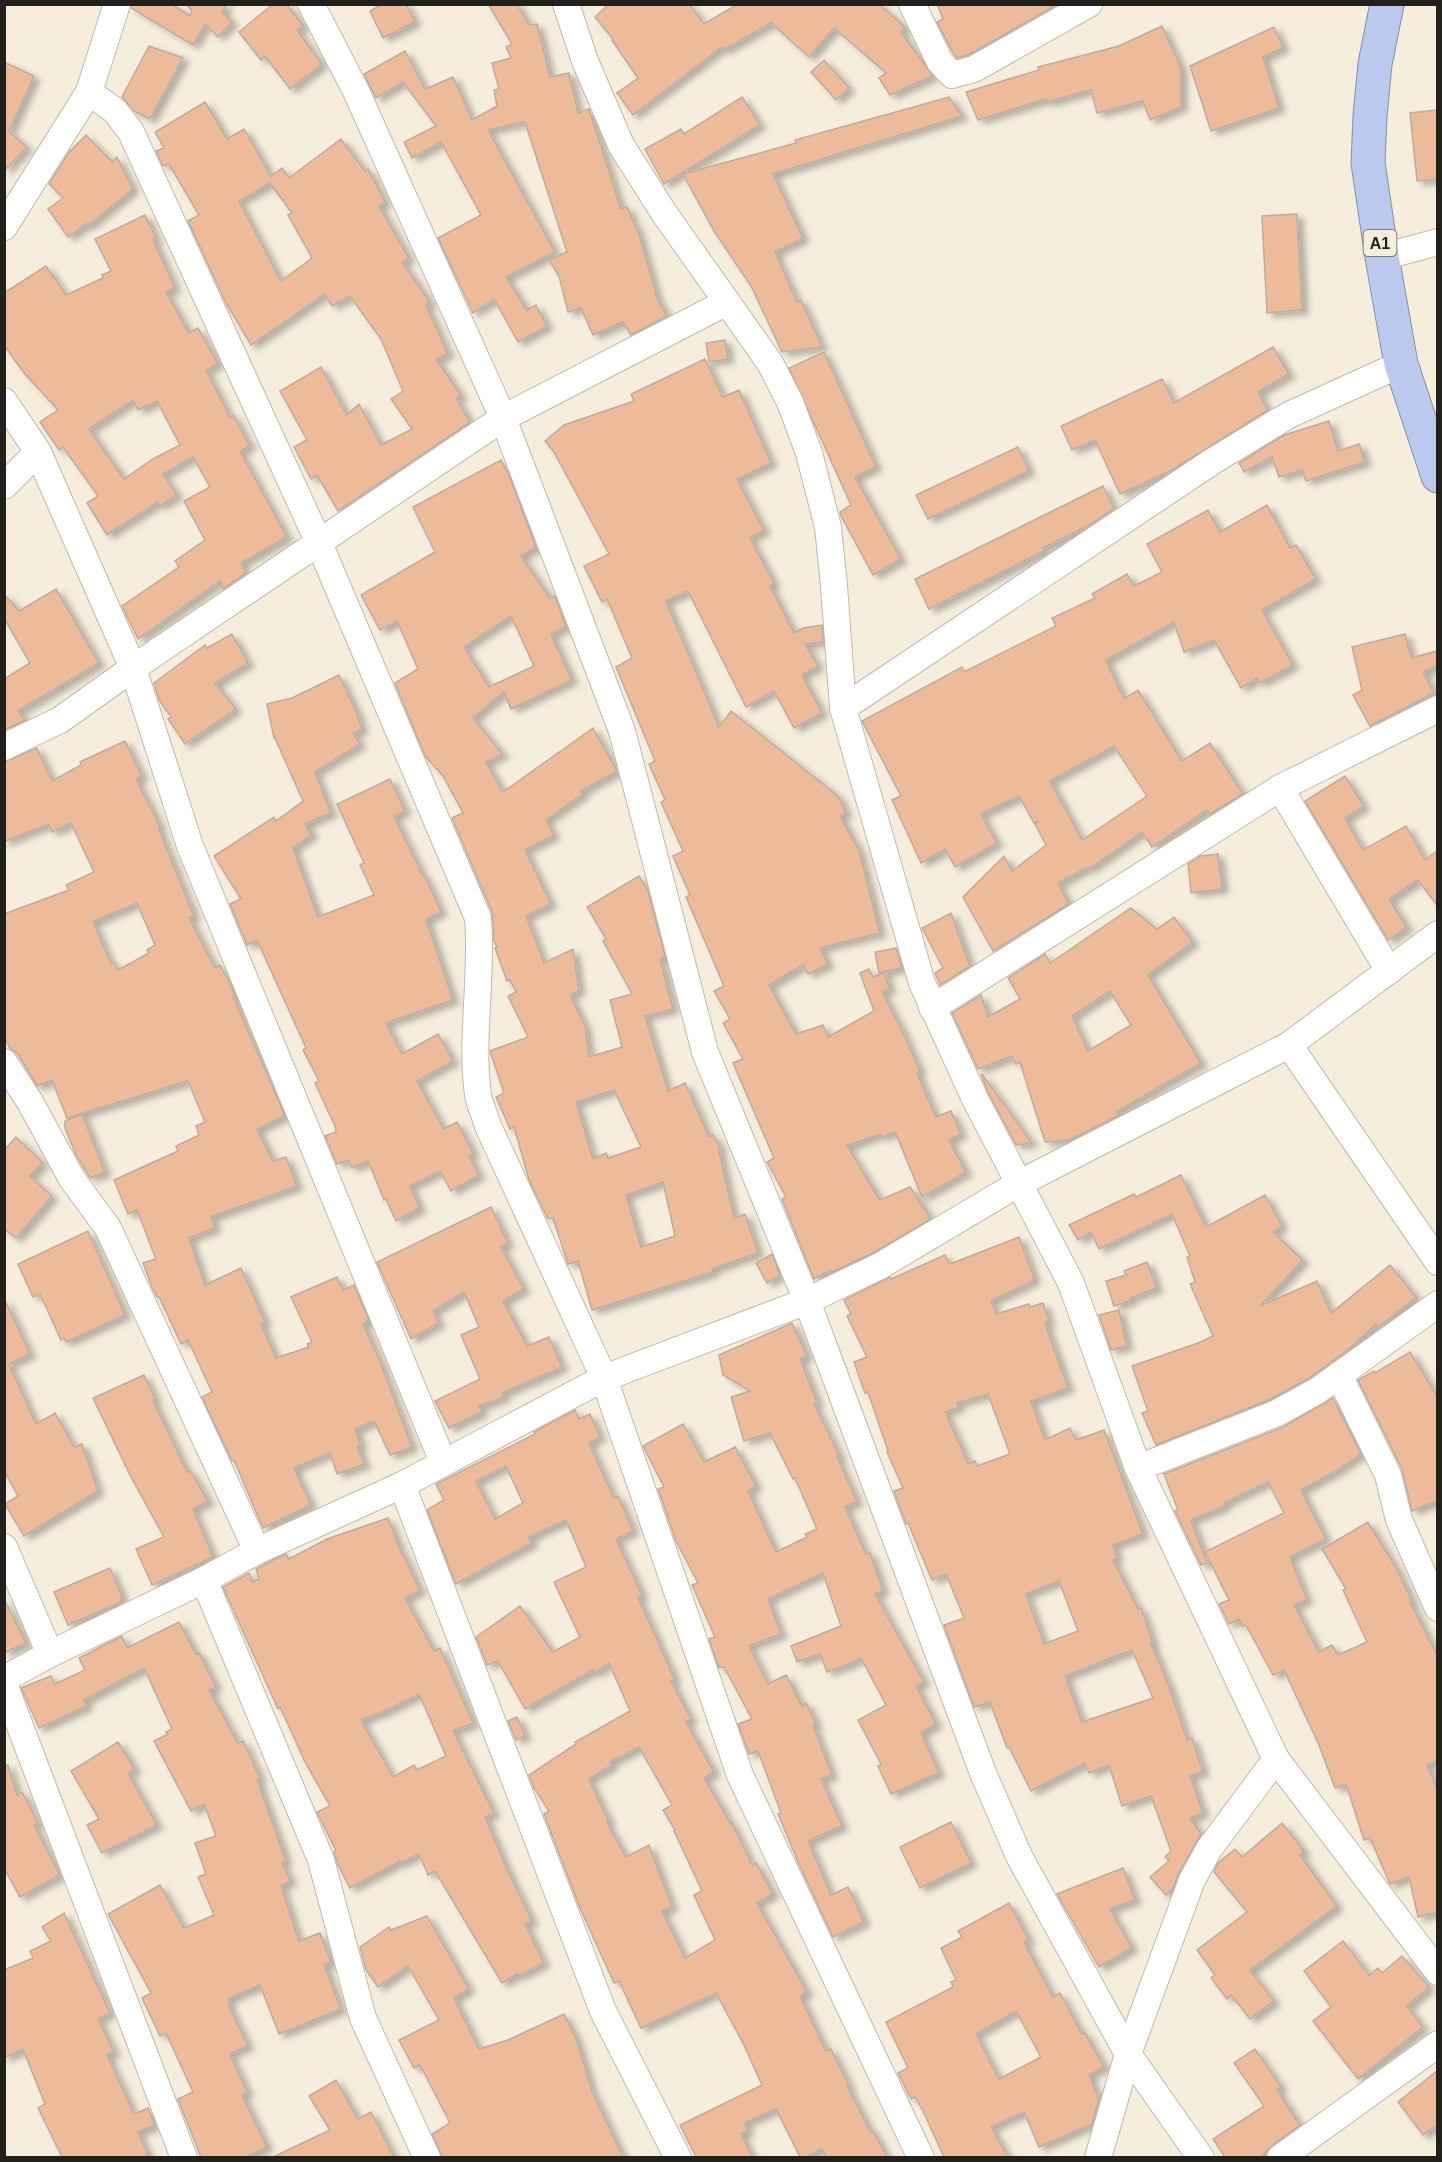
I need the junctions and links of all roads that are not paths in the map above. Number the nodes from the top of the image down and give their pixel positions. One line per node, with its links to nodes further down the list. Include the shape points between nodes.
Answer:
1 (117, 4): 7 (street)
2 (311, 4): 14 (street, via 356,91)
3 (566, 4): 11 (street, via 585,61 621,145)
4 (912, 4): 5 (street, via 940,62 952,75 974,69)
5 (1089, 4)
6 (1387, 4): 10 (highway, A1, via 1375,64 1368,163)
7 (89, 92): 8 (street); 18 (street, via 115,111 131,132)
8 (4, 227)
9 (1437, 242): 10 (street)
10 (1382, 257): 12 (highway, A1)
11 (727, 302): 14 (street); 20 (street, via 770,363 809,453 828,527)
12 (1401, 364): 16 (highway, A1); 20 (street, via 1289,415 1213,461)
13 (4, 400): 15 (street)
14 (502, 418): 18 (street); 31 (street, via 622,731 705,1052)
15 (38, 452): 17 (street); 19 (street)
16 (1437, 476)
17 (4, 486)
18 (319, 543): 19 (street); 34 (street, via 478,918 474,1048 478,1097)
19 (133, 668): 22 (street, via 60,720); 35 (street, via 190,846)
20 (843, 708): 26 (street)
21 (1437, 709): 23 (street)
22 (4, 747)
23 (1280, 788): 25 (street); 26 (street)
24 (1437, 934): 25 (street)
25 (1389, 971): 27 (street)
26 (932, 1008): 29 (street)
27 (1289, 1045): 29 (street); 30 (street)
28 (4, 1062): 39 (street, via 72,1179 108,1228)
29 (1018, 1184): 31 (street, via 880,1266); 36 (street, via 1071,1283)
30 (1437, 1262)
31 (807, 1301): 34 (street); 48 (street, via 983,1773 1019,1856)
32 (1437, 1304): 33 (street)
33 (1339, 1375): 36 (street, via 1277,1413); 41 (street, via 1388,1475 1399,1520)
34 (604, 1378): 35 (street); 52 (street, via 740,1775)
35 (443, 1462): 37 (street)
36 (1138, 1468): 45 (street)
37 (402, 1485): 39 (street); 51 (street, via 603,2011)
38 (4, 1547): 42 (street)
39 (256, 1551): 40 (street)
40 (204, 1580): 42 (street); 50 (street, via 321,1860 363,2018)
41 (1437, 1608)
42 (50, 1654): 43 (street)
43 (4, 1679)
44 (4, 1684): 49 (street)
45 (1276, 1759): 46 (street); 48 (street, via 1209,1849 1192,1880)
46 (1437, 1972)
47 (1437, 2044): 55 (street)
48 (1128, 2054): 53 (street); 54 (street)
49 (183, 2157)
50 (427, 2157)
51 (678, 2157)
52 (921, 2157)
53 (1098, 2157)
54 (1201, 2157)
55 (1280, 2157)

